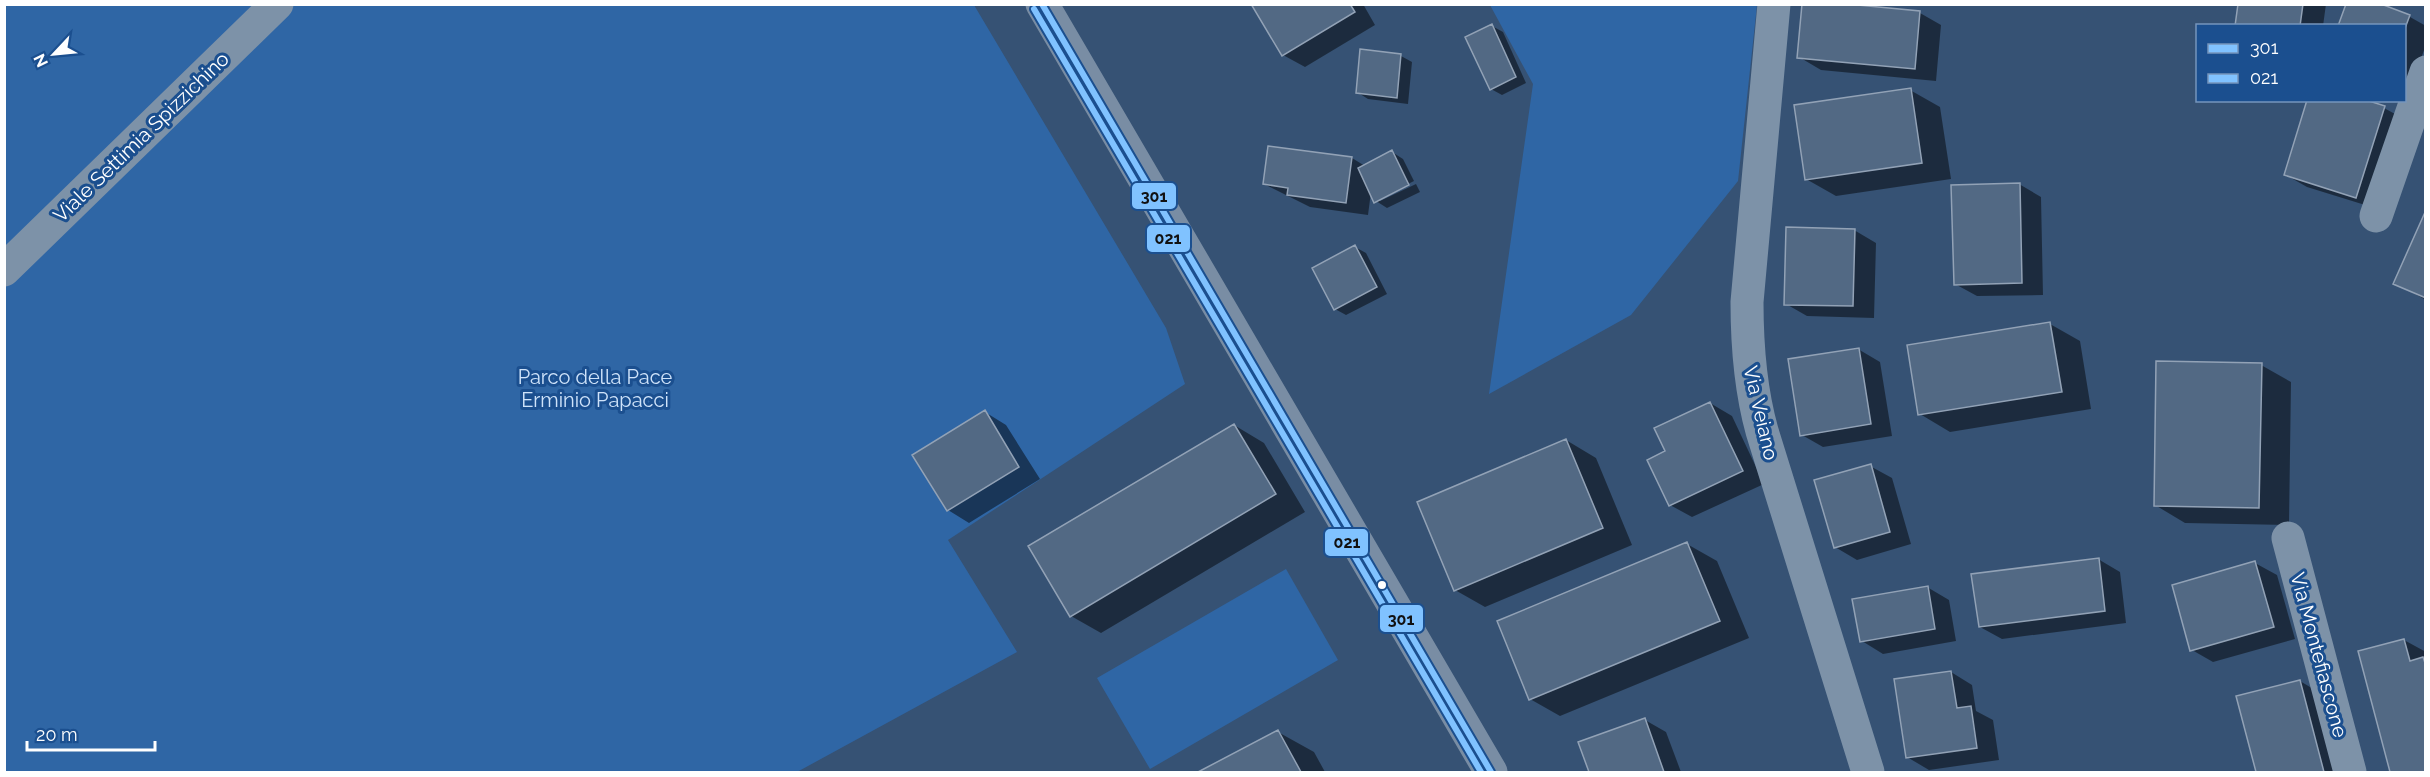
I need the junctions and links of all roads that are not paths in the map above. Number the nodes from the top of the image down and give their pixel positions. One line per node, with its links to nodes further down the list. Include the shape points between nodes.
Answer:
1 (276, 4): 6 (street, Viale Settimia Spizzichino)
2 (1042, 4): 8 (street)
3 (1774, 4): 9 (street, Via Veiano, via 1747,302 1750,380 1762,431)
4 (2426, 72): 5 (street)
5 (2376, 216)
6 (4, 270)
7 (2288, 538): 10 (street, Via Montefiascone)
8 (1491, 772)
9 (1868, 772)
10 (2350, 772)

